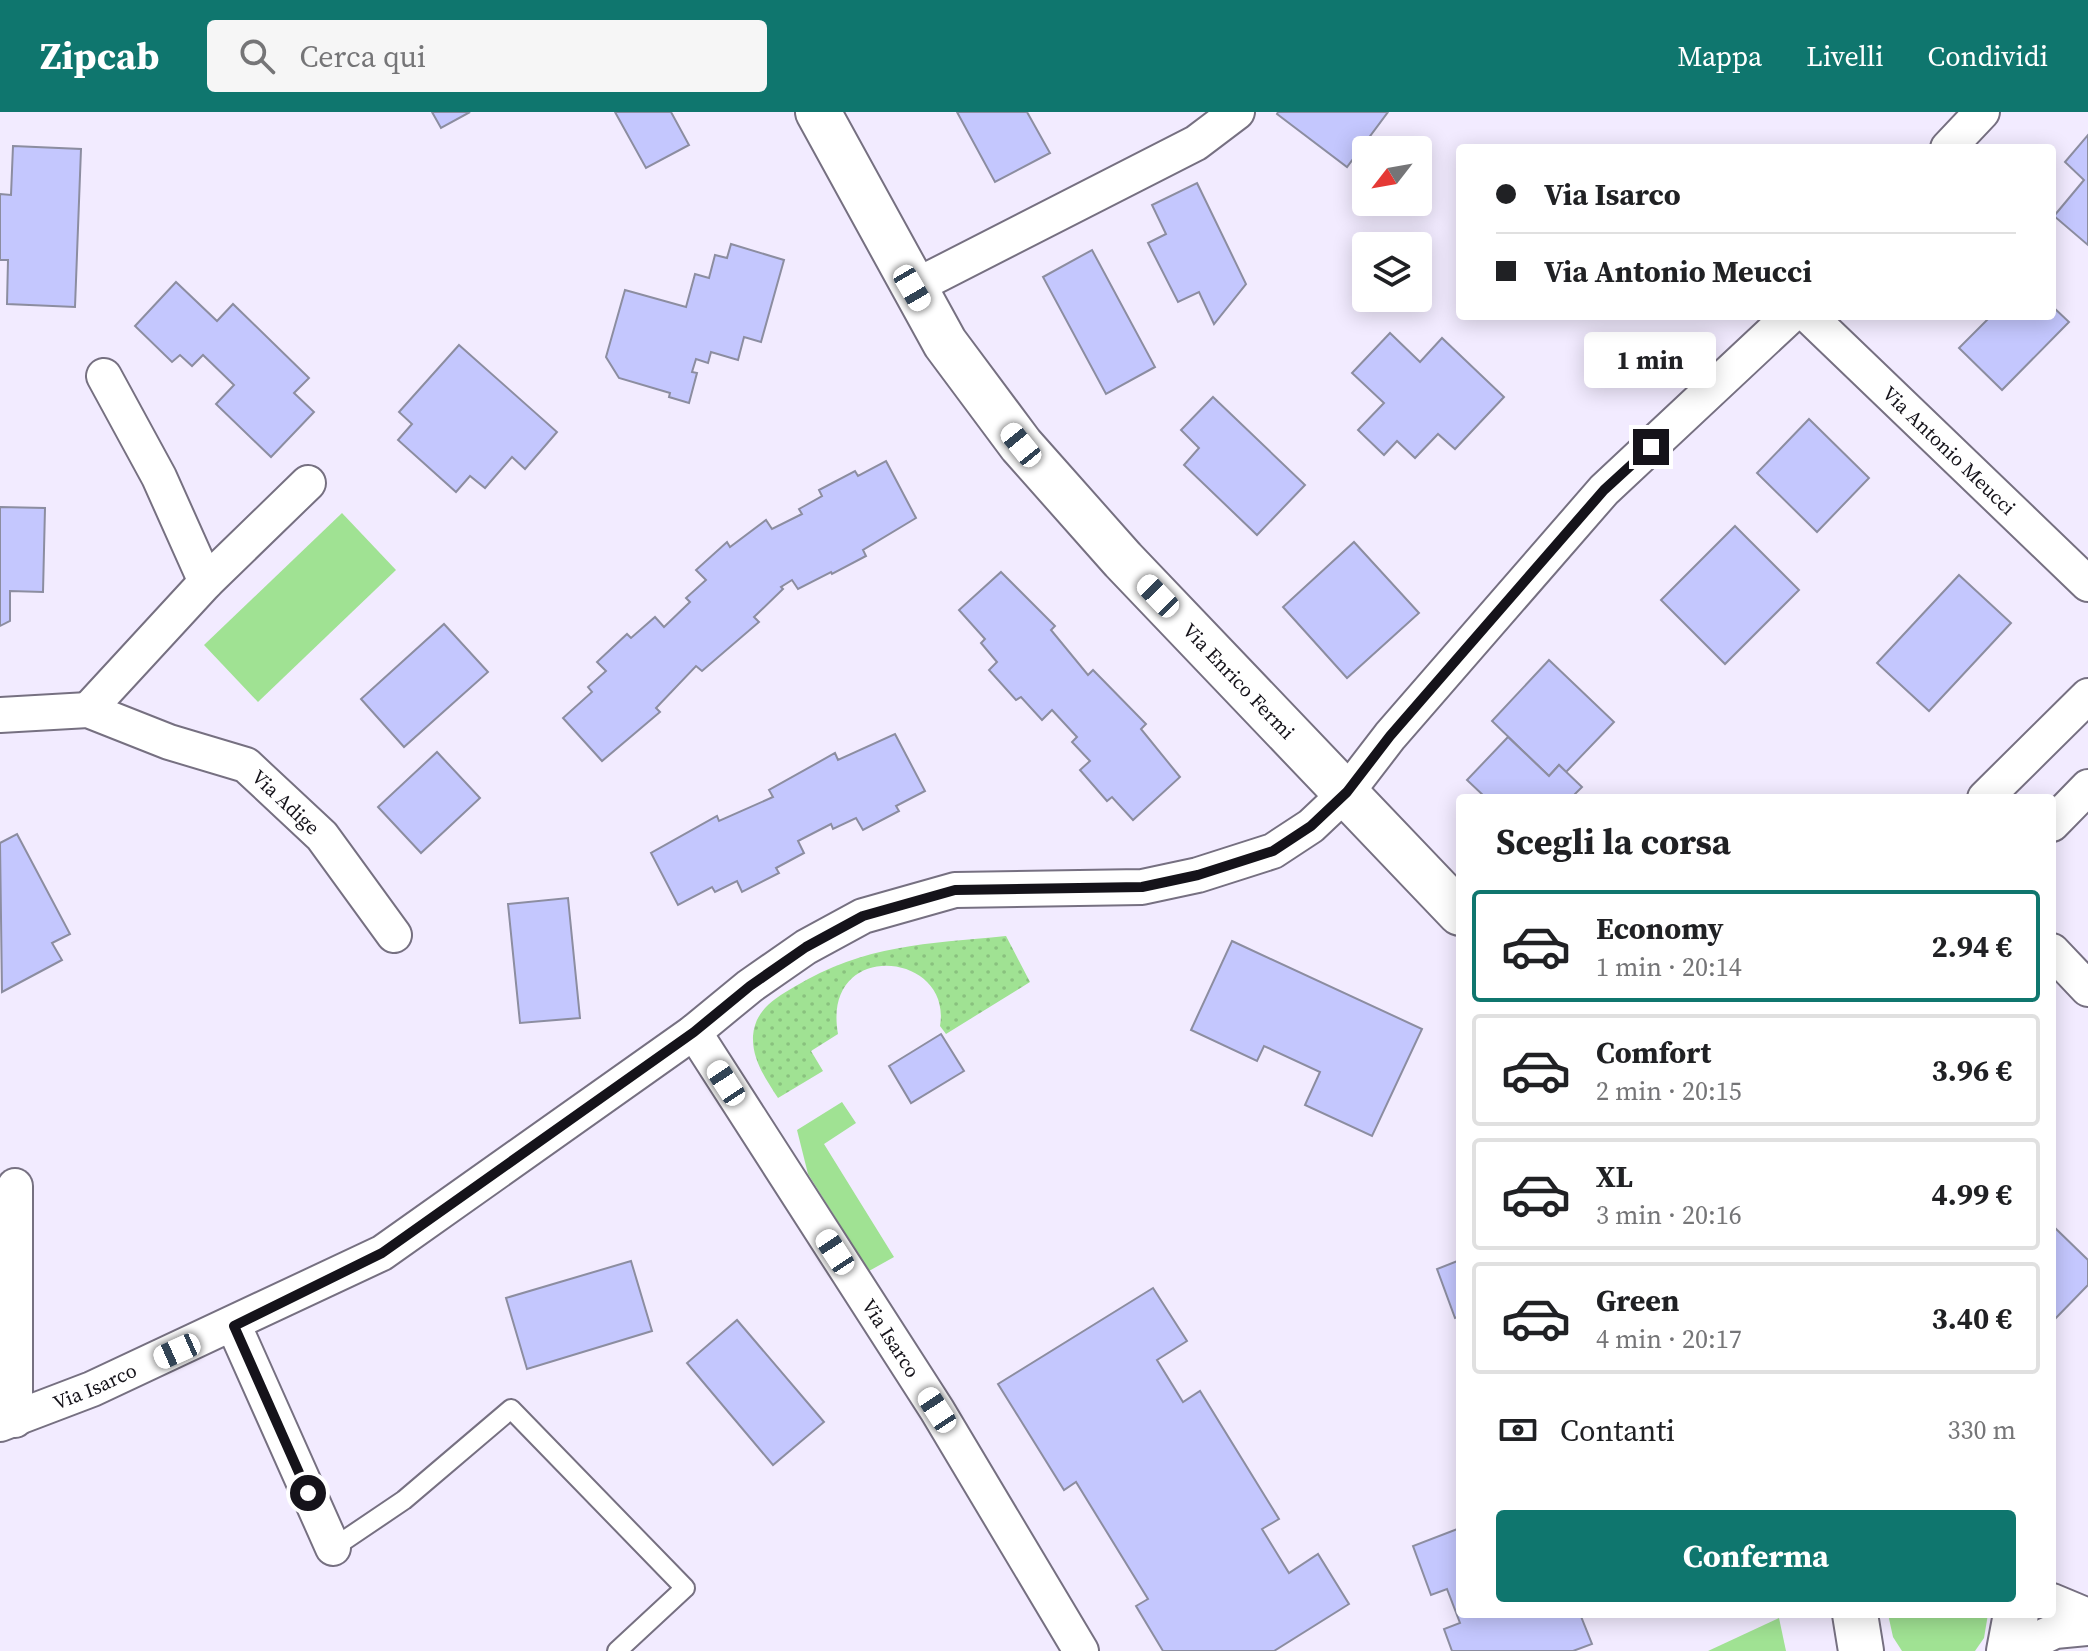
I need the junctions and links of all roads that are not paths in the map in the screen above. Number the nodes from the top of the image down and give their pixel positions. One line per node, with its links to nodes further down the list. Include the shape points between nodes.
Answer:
1 (818, 112): 5 (street, Via Enrico Fermi)
2 (1237, 112): 5 (street, via 1196,143)
3 (1982, 112): 4 (street)
4 (1952, 144)
5 (912, 288): 16 (street, Via Enrico Fermi, via 976,388 1057,487)
6 (1786, 320): 16 (street, via 1604,490)
7 (1813, 320): 11 (street, Via Antonio Meucci)
8 (104, 376): 10 (street, via 159,477)
9 (308, 483): 10 (street)
10 (206, 582): 13 (street)
11 (2088, 584)
12 (2088, 696): 17 (street)
13 (88, 710): 14 (street, Via Adige); 20 (street, Via Adige, via 246,765 322,836)
14 (0, 715)
15 (2088, 787): 18 (street)
16 (1347, 792): 19 (street, Via Enrico Fermi); 23 (street, Via Isarco, via 1311,826 1273,851 1198,875 1142,887 955,890 863,916 795,955)
17 (1989, 794)
18 (2056, 820)
19 (1456, 909)
20 (394, 935)
21 (2056, 955): 22 (street)
22 (2088, 989)
23 (694, 1032): 25 (street, Via Isarco, via 382,1253); 33 (street, Via Isarco, via 937,1410)
24 (15, 1186): 26 (street)
25 (234, 1326): 26 (street, Via Isarco); 27 (street)
26 (7, 1422)
27 (333, 1548): 32 (lane, via 404,1500 511,1409 685,1588)
28 (2056, 1603): 29 (street)
29 (2088, 1616)
30 (2015, 1618): 34 (street)
31 (2088, 1628): 34 (street, via 2055,1631)
32 (617, 1651)
33 (1081, 1651)
34 (2011, 1651)

